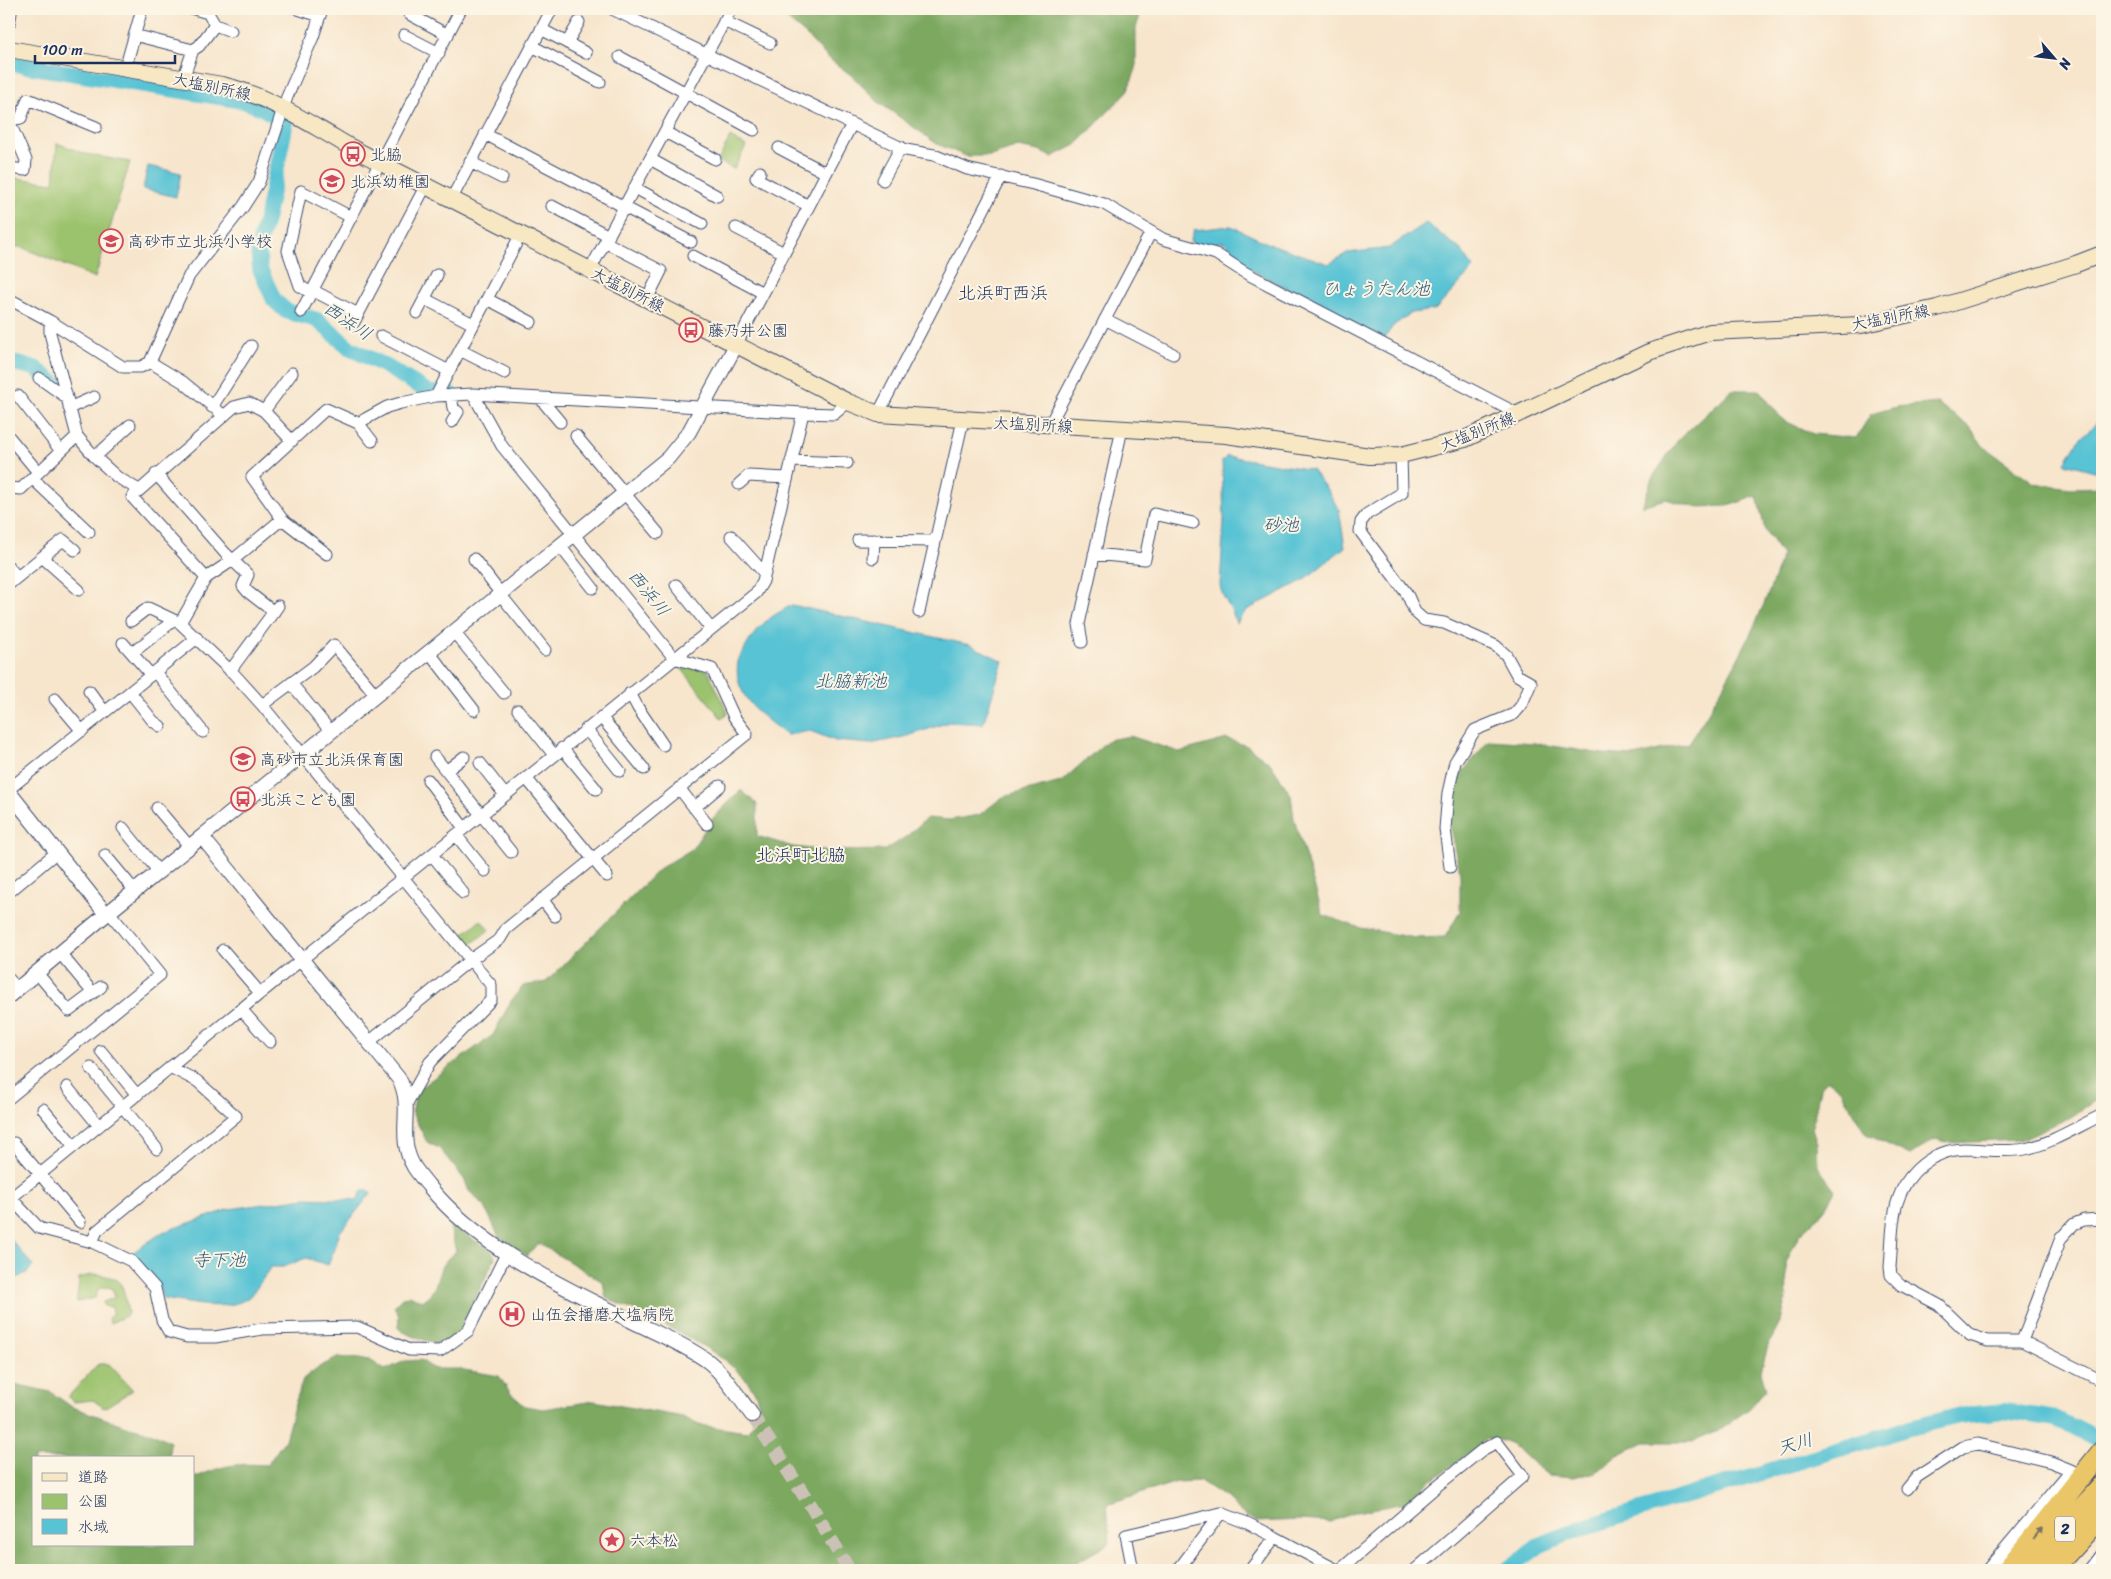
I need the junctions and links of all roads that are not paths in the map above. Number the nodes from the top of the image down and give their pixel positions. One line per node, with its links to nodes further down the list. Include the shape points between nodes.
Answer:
1 (142, 9): 15 (street)
2 (194, 9): 11 (street, via 208,13)
3 (298, 9): 7 (street)
4 (461, 9): 16 (street)
5 (552, 9): 12 (street)
6 (612, 9): 24 (street)
7 (321, 12): 30 (street, via 314,37)
8 (728, 12): 17 (street); 24 (street)
9 (409, 14): 16 (street)
10 (579, 22): 18 (street)
11 (215, 25): 13 (street); 20 (street)
12 (541, 29): 18 (street); 19 (street)
13 (231, 32)
14 (404, 34): 22 (street)
15 (134, 35): 20 (street); 26 (street)
16 (448, 35): 22 (street)
17 (770, 43)
18 (567, 44): 23 (street)
19 (532, 46): 28 (street); 36 (street)
20 (193, 50): 27 (street)
21 (9, 51): 26 (main road, 大塩別所線)
22 (438, 53): 41 (street)
23 (586, 53)
24 (706, 55): 29 (street); 32 (street)
25 (620, 57): 29 (street)
26 (125, 70): 27 (main road, 大塩別所線)
27 (183, 79): 30 (main road, 大塩別所線, via 240,89)
28 (600, 82)
29 (686, 93): 34 (street); 35 (street)
30 (283, 110): 41 (main road, 大塩別所線); 85 (street, via 259,182 189,276)
31 (9, 121): 33 (street, via 21,118 28,99 73,113); 43 (street, via 26,160 25,170)
32 (852, 124): 37 (street); 45 (street)
33 (96, 127)
34 (754, 130)
35 (665, 132): 39 (street); 40 (street)
36 (485, 134): 42 (street); 54 (street)
37 (900, 147): 46 (street, via 967,169); 48 (street)
38 (779, 148): 45 (street)
39 (650, 159): 50 (street); 51 (street)
40 (715, 159)
41 (379, 162): 49 (main road, 大塩別所線); 56 (street)
42 (470, 162): 47 (street); 52 (street)
43 (9, 168)
44 (760, 172): 55 (street, via 756,178)
45 (826, 173): 55 (street)
46 (1001, 176): 59 (street, via 1104,204); 103 (street)
47 (502, 178)
48 (883, 180)
49 (426, 185): 52 (main road, 大塩別所線); 68 (street, via 356,319)
50 (635, 188): 54 (street); 57 (street)
51 (717, 196)
52 (452, 198): 60 (main road, 大塩別所線)
53 (552, 206): 61 (street, via 564,218)
54 (624, 206): 61 (street); 62 (street)
55 (808, 206): 63 (street)
56 (351, 217): 68 (street); 68 (street, via 301,188 288,252 300,286)
57 (702, 224)
58 (736, 228): 63 (street)
59 (1151, 232): 76 (street); 104 (street, via 1178,245 1216,254 1244,272)
60 (521, 234): 66 (main road, 大塩別所線); 72 (street)
61 (607, 239): 66 (street); 73 (street, via 661,271)
62 (691, 242)
63 (784, 253): 69 (street)
64 (2102, 254): 104 (main road, 大塩別所線, via 1937,308 1861,325 1710,332 1649,352)
65 (693, 256): 69 (street)
66 (590, 270): 73 (main road, 大塩別所線)
67 (437, 275): 71 (street)
68 (311, 292): 74 (street)
69 (763, 294): 81 (street)
70 (9, 299): 77 (street)
71 (425, 299): 75 (street); 79 (street)
72 (487, 299): 78 (street); 79 (street)
73 (647, 299): 81 (main road, 大塩別所線)
74 (301, 312)
75 (417, 313)
76 (1105, 319): 84 (street); 110 (street)
77 (50, 321): 85 (street, via 123,367 141,367); 93 (street, via 50,333)
78 (531, 322)
79 (473, 324): 83 (street)
80 (381, 336): 86 (street)
81 (736, 345): 97 (main road, 大塩別所線); 99 (street)
82 (251, 346): 98 (street)
83 (460, 350): 86 (street); 88 (street)
84 (1173, 354)
85 (150, 362): 98 (street, via 183,382)
86 (448, 372): 94 (street)
87 (292, 373): 101 (street)
88 (505, 373)
89 (39, 378): 93 (street)
90 (473, 394): 91 (street); 96 (street); 134 (street, via 502,446)
91 (451, 395): 94 (street); 107 (street, via 453,408 458,412)
92 (18, 396): 118 (street)
93 (66, 396): 100 (street)
94 (436, 396): 109 (street, via 388,407)
95 (94, 398): 100 (street)
96 (540, 398): 99 (street); 108 (street)
97 (848, 402): 102 (street, via 834,414); 103 (main road, 大塩別所線)
98 (212, 406): 105 (street)
99 (704, 406): 102 (street); 129 (street, via 674,451)
100 (69, 408): 113 (street)
101 (264, 411): 105 (street, via 249,403 234,407); 116 (street)
102 (803, 413): 121 (street)
103 (878, 414): 106 (main road, 大塩別所線)
104 (1518, 414): 119 (main road, 大塩別所線, via 1465,439)
105 (223, 415): 123 (street)
106 (963, 420): 110 (main road, 大塩別所線); 138 (street)
107 (452, 422)
108 (560, 422)
109 (358, 423): 116 (street, via 326,409); 117 (street)
110 (1050, 424): 112 (main road, 大塩別所線)
111 (130, 425): 120 (street)
112 (1122, 429): 119 (main road, 大塩別所線, via 1226,435 1370,456); 142 (street)
113 (78, 436): 118 (street); 120 (street)
114 (576, 436): 129 (street)
115 (9, 437): 124 (street)
116 (292, 441): 130 (street, via 252,477)
117 (372, 441)
118 (61, 451): 124 (street)
119 (1401, 454): 215 (street, via 1402,493 1367,514 1361,522 1360,531 1407,594 1415,612 1424,620 1444,622 1496,646 1506,655 1517,676 1531,683 1514,714 1475,730 1454,762 1446,820)
120 (95, 457): 128 (street, via 117,477)
121 (791, 461): 122 (street); 125 (street)
122 (847, 463)
123 (156, 474): 128 (street); 146 (street)
124 (35, 475): 127 (street, via 21,489); 132 (street)
125 (787, 478): 126 (street, via 748,476); 148 (street)
126 (739, 484)
127 (10, 487)
128 (139, 490): 149 (street, via 132,497)
129 (625, 492): 133 (street); 134 (street)
130 (282, 519): 141 (street); 146 (street)
131 (1192, 523): 142 (street, via 1154,514 1145,559)
132 (88, 532)
133 (658, 532)
134 (573, 534): 139 (street); 166 (street)
135 (732, 536): 148 (street)
136 (876, 537): 137 (street); 138 (street); 144 (street)
137 (858, 540)
138 (935, 541): 155 (street)
139 (560, 546): 152 (street); 154 (street)
140 (75, 550): 143 (street, via 63,540)
141 (327, 554)
142 (1094, 554): 161 (street, via 1079,624)
143 (42, 557): 150 (street); 153 (street)
144 (873, 558)
145 (474, 559): 154 (street)
146 (233, 560): 149 (street); 167 (street, via 248,576 244,588 276,609)
147 (9, 567): 150 (street)
148 (765, 574): 158 (street, via 756,593)
149 (206, 578): 157 (street)
150 (13, 581)
151 (676, 585): 158 (street)
152 (593, 588)
153 (79, 590)
154 (501, 594): 159 (street); 163 (street)
155 (919, 612)
156 (131, 621): 157 (street, via 148,608)
157 (176, 622): 160 (street); 165 (street)
158 (710, 629): 166 (street)
159 (454, 632): 164 (street); 172 (street)
160 (197, 638): 167 (street); 168 (street)
161 (1082, 642)
162 (123, 643): 165 (street)
163 (546, 650)
164 (429, 652): 174 (street); 177 (street)
165 (132, 653): 168 (street)
166 (674, 658): 173 (street); 198 (street, via 712,669 734,718 747,734)
167 (230, 671): 176 (street)
168 (153, 674): 171 (street); 184 (street)
169 (291, 683): 174 (street, via 313,668 334,644); 176 (street); 185 (street)
170 (89, 691): 179 (street)
171 (130, 692): 179 (street); 181 (street)
172 (504, 693)
173 (630, 693): 180 (street); 186 (street)
174 (376, 695): 185 (street)
175 (55, 698): 183 (street)
176 (262, 706): 188 (street)
177 (474, 710)
178 (518, 710): 187 (street)
179 (106, 712): 183 (street)
180 (601, 717): 182 (street); 192 (street)
181 (160, 726)
182 (586, 729): 187 (street); 194 (street)
183 (82, 731): 200 (street)
184 (203, 732)
185 (331, 732): 188 (street)
186 (663, 745)
187 (558, 752): 195 (street); 199 (street)
188 (302, 755): 208 (street); 219 (street)
189 (464, 757): 193 (street)
190 (435, 758): 193 (street)
191 (480, 763): 201 (street)
192 (644, 770)
193 (446, 771): 204 (street)
194 (620, 771)
195 (526, 778): 201 (street); 214 (street)
196 (428, 780): 207 (street)
197 (720, 786): 203 (street)
198 (679, 788): 203 (street); 214 (street)
199 (596, 789)
200 (9, 790): 210 (street)
201 (505, 795): 204 (street)
202 (157, 808): 209 (street)
203 (694, 808): 205 (street)
204 (481, 815): 207 (street); 211 (street)
205 (707, 824)
206 (123, 828): 217 (street)
207 (460, 831): 212 (street); 216 (street)
208 (202, 837): 209 (street); 228 (street)
209 (190, 847): 217 (street)
210 (57, 852): 221 (street); 224 (street)
211 (511, 852)
212 (432, 855): 219 (street); 222 (street)
213 (111, 858): 220 (street)
214 (592, 858): 218 (street); 223 (street)
215 (1450, 867)
216 (485, 870)
217 (159, 872): 220 (street)
218 (607, 876)
219 (403, 878): 228 (street); 229 (street)
220 (135, 891): 224 (street)
221 (9, 892)
222 (463, 893)
223 (542, 899): 225 (street); 229 (street, via 506,929 500,939)
224 (108, 913): 227 (street); 241 (street, via 160,975)
225 (555, 916)
226 (223, 950): 232 (street)
227 (60, 953): 230 (street); 230 (street, via 97,990 69,1011)
228 (301, 960): 232 (street); 235 (street)
229 (470, 960): 235 (street); 242 (street, via 491,985 491,1000 430,1062)
230 (37, 973): 231 (street)
231 (12, 988)
232 (260, 994): 233 (street)
233 (241, 1009): 234 (street); 238 (street)
234 (270, 1042)
235 (369, 1042): 242 (street, via 399,1079)
236 (101, 1051): 240 (street)
237 (91, 1068): 243 (street)
238 (170, 1068): 240 (street); 254 (street, via 196,1081 236,1116 97,1231)
239 (67, 1087): 246 (street)
240 (137, 1095): 243 (street)
241 (9, 1098)
242 (407, 1102): 255 (street, via 405,1137 414,1167 459,1218)
243 (122, 1107): 246 (street); 249 (street)
244 (43, 1109): 248 (street)
245 (2102, 1115): 256 (street, via 2027,1149 1964,1149 1937,1155 1911,1176 1897,1204 1890,1267 1895,1280 1911,1292 1939,1305 1978,1339)
246 (99, 1126): 248 (street)
247 (14, 1142): 250 (street)
248 (74, 1146): 250 (street)
249 (157, 1149)
250 (40, 1174): 251 (street); 253 (street, via 70,1202)
251 (10, 1197): 254 (street, via 39,1228)
252 (2102, 1219): 256 (street, via 2074,1224 2061,1238)
253 (80, 1222)
254 (92, 1242): 255 (street, via 131,1261 155,1288 162,1320 169,1332 187,1338 215,1337 262,1328 357,1327 409,1350 440,1350 468,1331)
255 (506, 1252): 258 (street, via 598,1305 694,1352 711,1364)
256 (2022, 1341): 257 (street)
257 (2102, 1381)
258 (752, 1416)
259 (2097, 1459): 273 (highway, one-way to 259)
260 (2102, 1486): 274 (highway, 2)
261 (1907, 1489): 272 (street, via 1917,1476 1963,1447 1978,1444 2071,1470)
262 (1221, 1513): 265 (street); 267 (street, via 1126,1535); 268 (street)
263 (2102, 1515): 275 (highway, 2)
264 (2102, 1534): 276 (highway)
265 (1275, 1537): 269 (street); 270 (street)
266 (2102, 1553): 277 (street)
267 (1133, 1570)
268 (1178, 1570)
269 (1250, 1570)
270 (1338, 1570): 271 (street, via 1437,1486 1497,1442 1523,1476)
271 (1415, 1570)
272 (1987, 1570)
273 (2007, 1570)
274 (2026, 1570)
275 (2052, 1570)
276 (2065, 1570)
277 (2089, 1570)

